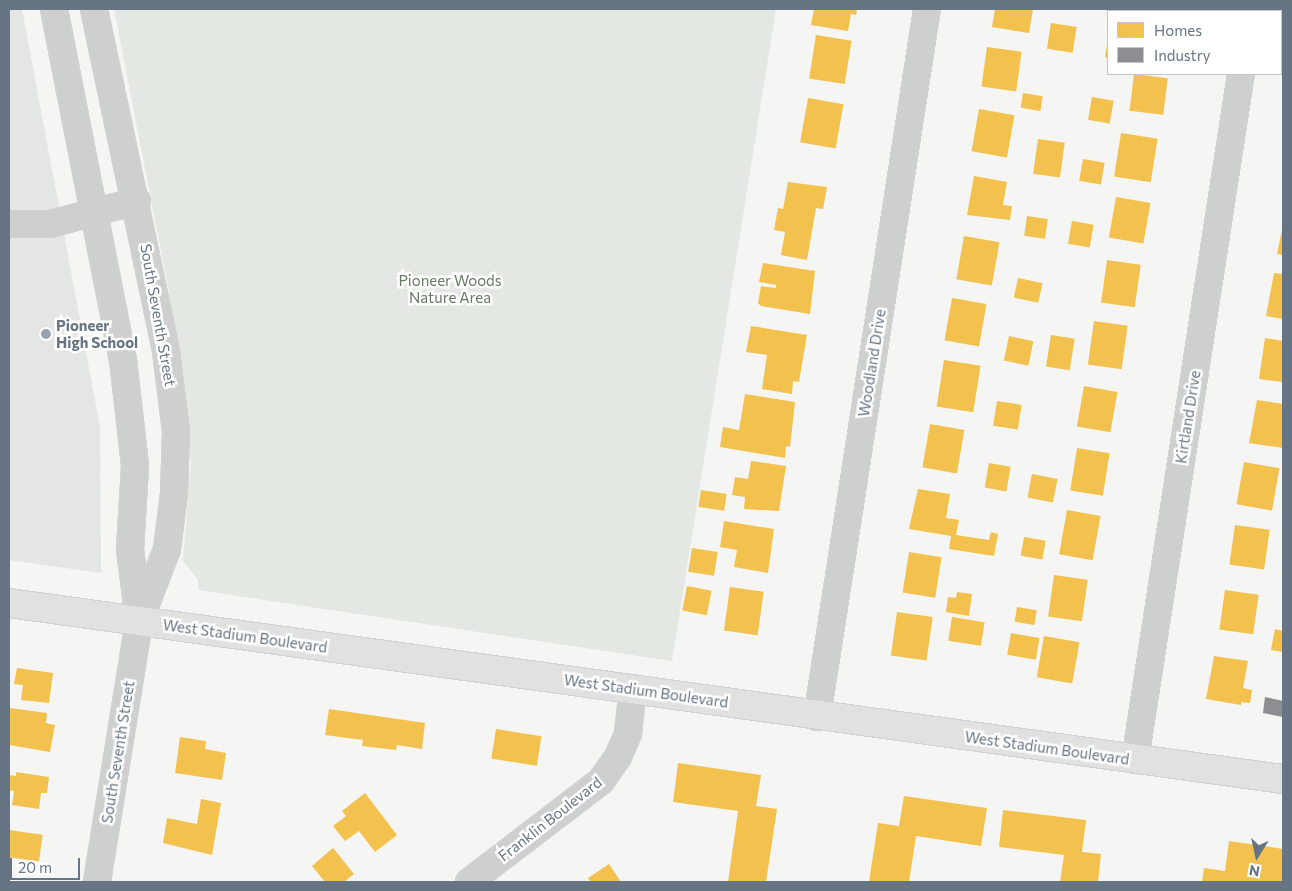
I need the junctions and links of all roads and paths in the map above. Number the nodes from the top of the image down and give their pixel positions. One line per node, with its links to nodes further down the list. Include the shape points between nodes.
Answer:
1 (54, 9): 6 (street, South Seventh Street)
2 (94, 9): 5 (street, South Seventh Street)
3 (927, 9): 11 (street, Woodland Drive)
4 (1241, 75): 12 (street, Kirtland Drive)
5 (137, 201): 6 (street); 9 (street, South Seventh Street, via 166,351 176,431 174,494 167,549)
6 (94, 213): 7 (street, via 50,224); 9 (street, South Seventh Street, via 123,360 129,408 135,466 130,550)
7 (9, 224)
8 (9, 603): 9 (main road, West Stadium Boulevard)
9 (139, 622): 10 (main road, West Stadium Boulevard); 14 (street, South Seventh Street)
10 (633, 688): 11 (main road, West Stadium Boulevard); 15 (street, Franklin Boulevard, via 628,733 618,756 601,781)
11 (817, 716): 12 (main road, West Stadium Boulevard)
12 (1135, 760): 13 (main road, West Stadium Boulevard)
13 (1283, 779)
14 (97, 882)
15 (469, 882)

